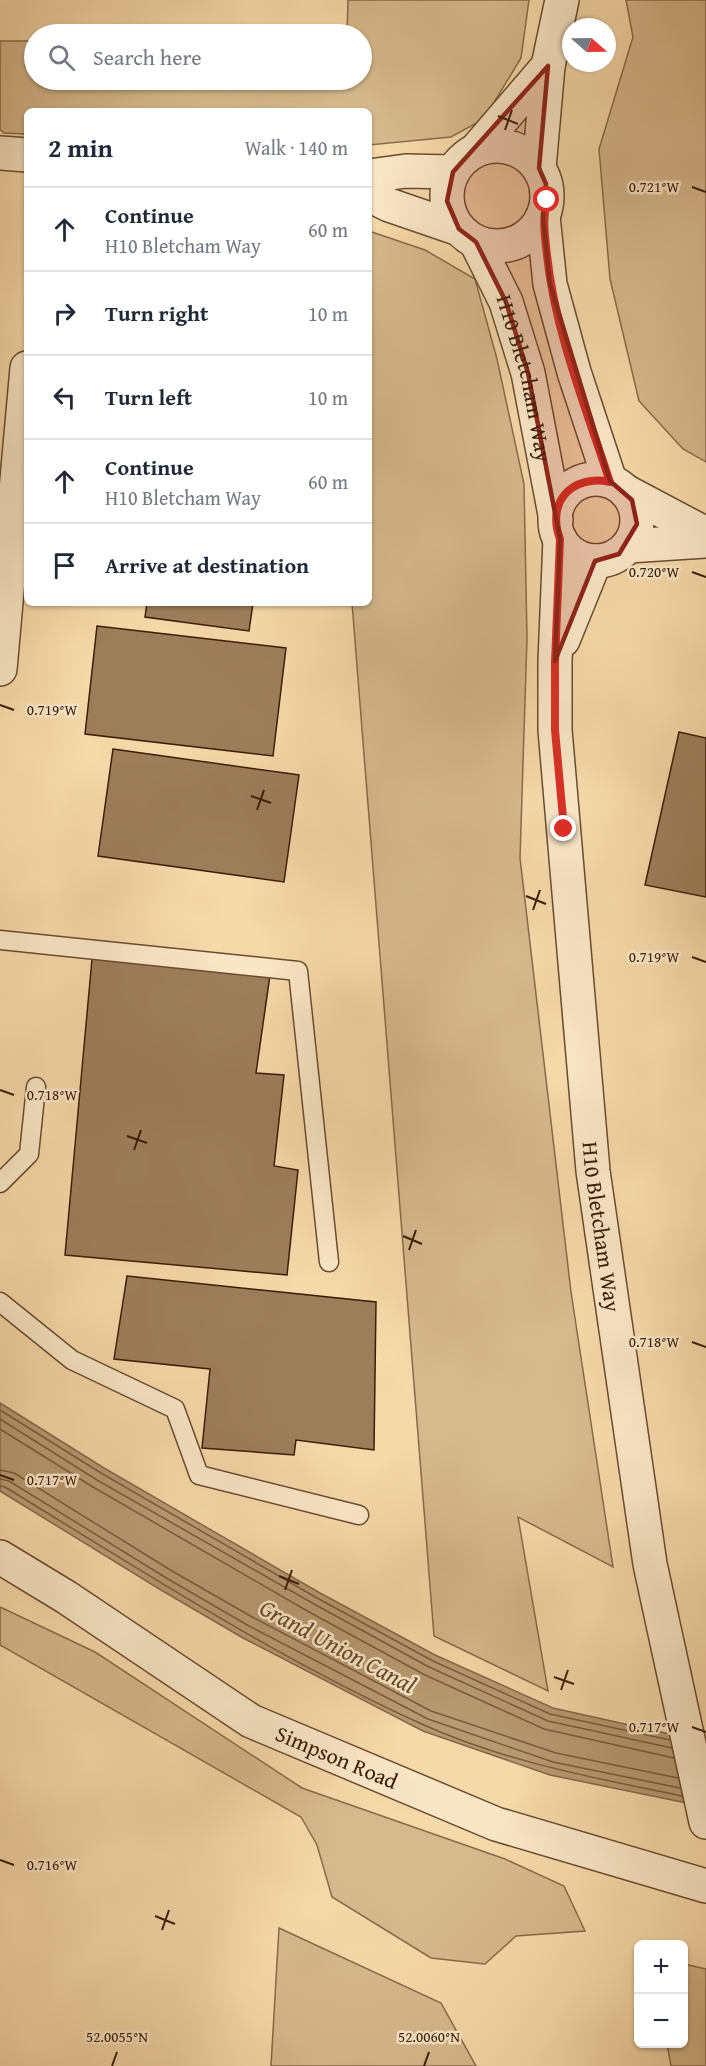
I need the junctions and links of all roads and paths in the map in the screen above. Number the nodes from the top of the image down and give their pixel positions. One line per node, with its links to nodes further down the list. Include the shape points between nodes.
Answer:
1 (562, 0): 2 (street)
2 (548, 66): 5 (street); 6 (street)
3 (0, 153): 4 (street)
4 (24, 155)
5 (465, 161): 6 (street, via 490,146 504,146 530,158); 7 (street); 10 (street, via 448,186 447,201 451,216)
6 (539, 168): 9 (street, via 546,184)
7 (372, 176)
8 (372, 196): 10 (street)
9 (543, 216): 10 (street, via 535,230 508,245 492,246); 12 (street, via 550,284 574,372)
10 (468, 235): 13 (street, H10 Bletcham Way, via 506,302 528,373)
11 (24, 433): 18 (street)
12 (618, 486): 13 (street, via 597,479 573,486 558,507); 14 (street); 16 (street, via 632,500 636,512 637,524)
13 (558, 529): 17 (street, via 575,555); 19 (street, H10 Bletcham Way)
14 (706, 534)
15 (706, 541): 16 (street)
16 (628, 546): 17 (street, via 608,560)
17 (595, 561): 19 (street, H10 Bletcham Way)
18 (18, 562): 20 (street)
19 (555, 662): 28 (street, H10 Bletcham Way, via 555,730 593,1171 650,1564)
20 (0, 669)
21 (0, 940): 24 (lane, via 298,971)
22 (36, 1087): 23 (lane, via 29,1154)
23 (0, 1183)
24 (329, 1262)
25 (0, 1302): 26 (lane, via 72,1360 174,1409 199,1475)
26 (359, 1515)
27 (0, 1557): 29 (street, Simpson Road, via 251,1721 496,1824)
28 (706, 1822)
29 (706, 1886)

